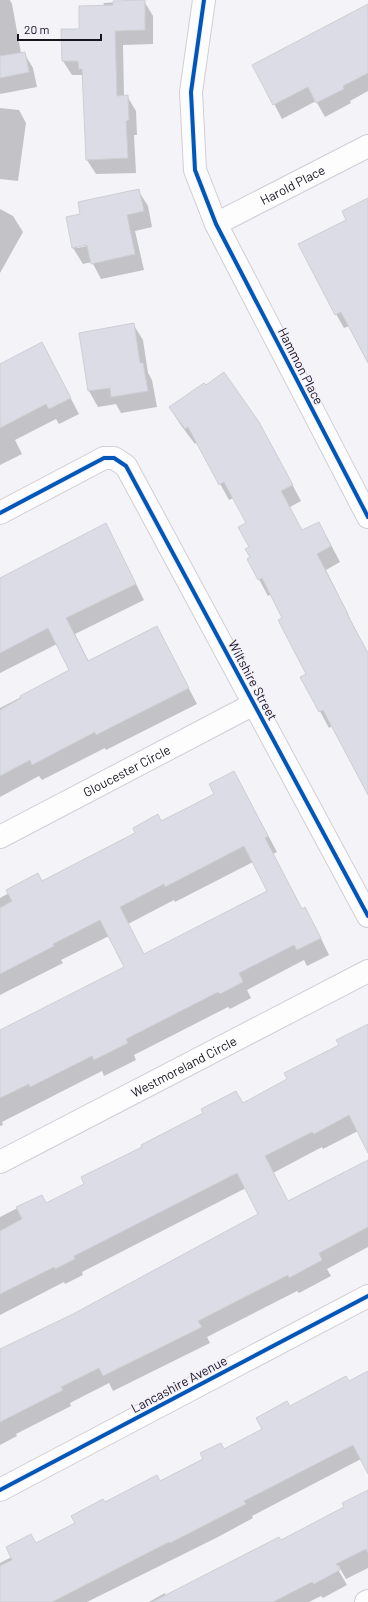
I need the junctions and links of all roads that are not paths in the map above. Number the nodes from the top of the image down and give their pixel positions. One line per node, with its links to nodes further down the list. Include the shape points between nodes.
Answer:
1 (204, 0): 3 (street, Hammon Place, via 191,92 195,170)
2 (368, 146): 3 (street, Harold Place)
3 (216, 224): 5 (street, Hammon Place)
4 (0, 513): 6 (street, Wiltshire Street, via 104,458 114,458 126,466)
5 (368, 517)
6 (254, 704): 7 (street, Gloucester Circle); 8 (street, Wiltshire Street)
7 (0, 837)
8 (368, 916)
9 (368, 971): 10 (street, Westmoreland Circle)
10 (0, 1162)
11 (368, 1296): 12 (street, Lancashire Avenue)
12 (0, 1490)

